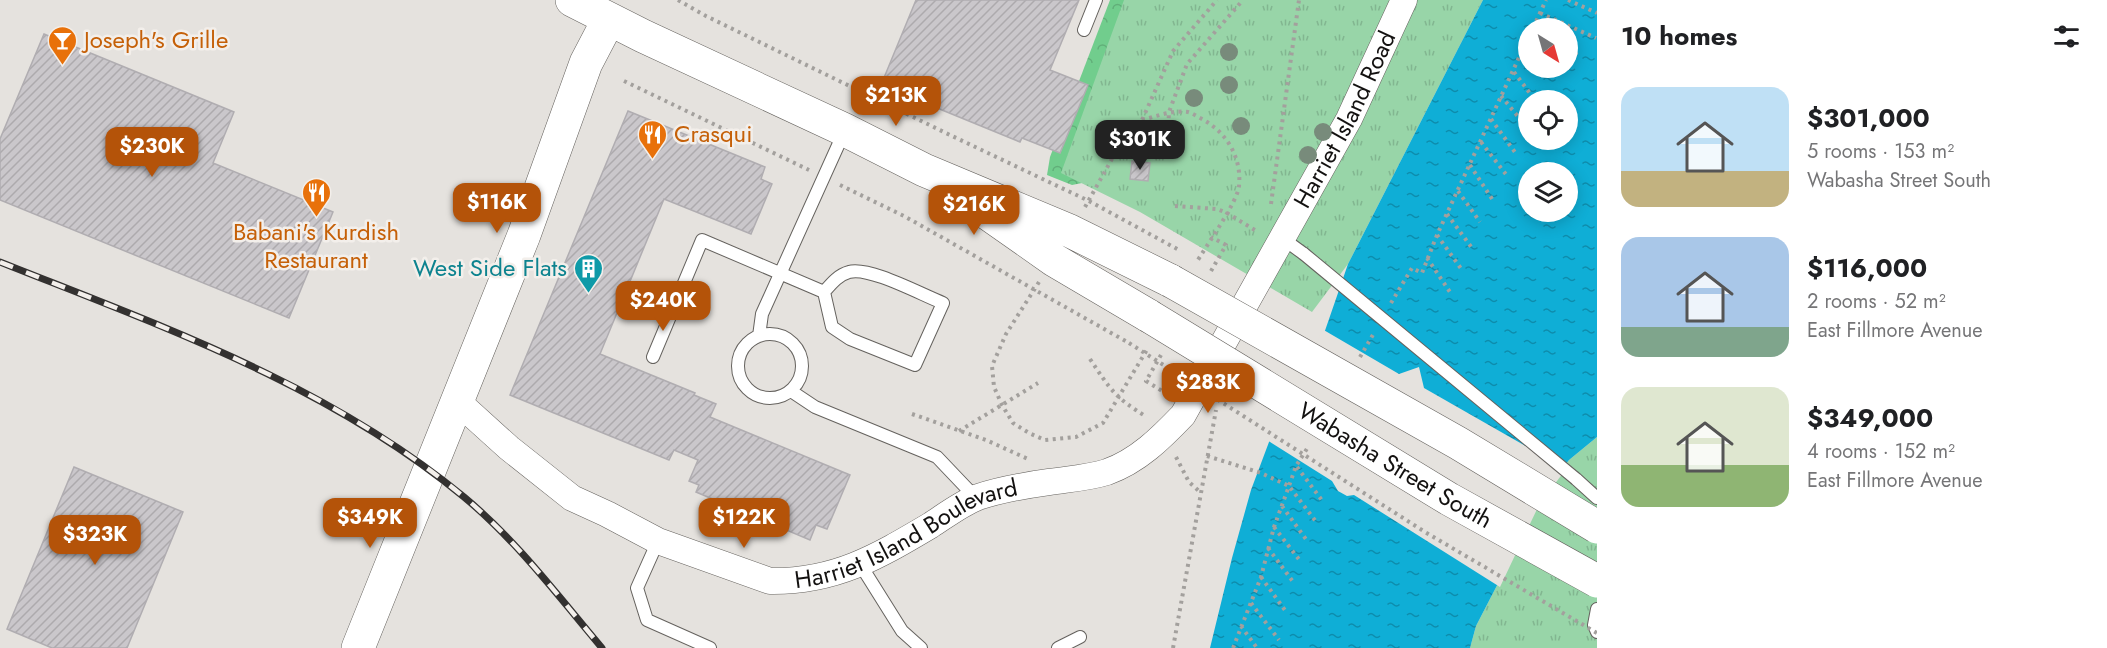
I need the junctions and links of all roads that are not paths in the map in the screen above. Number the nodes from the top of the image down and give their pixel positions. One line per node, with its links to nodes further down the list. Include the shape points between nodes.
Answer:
1 (572, 0): 4 (main road, Wabasha Street South)
2 (1095, 0): 5 (lane)
3 (1404, 0): 8 (street, Harriet Island Road, via 1349,119)
4 (613, 9): 6 (main road, Wabasha Street South); 14 (main road, via 586,63 524,235)
5 (1084, 30)
6 (846, 130): 7 (main road, Wabasha Street South); 9 (lane)
7 (924, 170): 17 (main road, Wabasha Street South, bridge, via 1071,231 1177,266); 20 (main road, Wabasha Street South, bridge, via 1054,260 1449,499)
8 (1269, 232): 15 (street, Harriet Island Boulevard, via 1183,415 1151,424 1158,442 1108,471); 16 (lane, bridge, via 1304,254)
9 (781, 274): 10 (lane); 11 (lane, via 762,314); 12 (lane, via 702,240)
10 (824, 292): 10 (lane, via 838,276 865,271 943,303 915,365 850,339 832,327)
11 (759, 336): 13 (lane, via 781,336 798,350 802,371); 13 (lane, via 743,348 739,358 740,378 745,387 762,398 783,396)
12 (652, 357)
13 (791, 390): 15 (lane, via 815,407 936,457)
14 (457, 401): 18 (street, Harriet Island Boulevard, via 572,498); 25 (main road)
15 (976, 498): 19 (street, Harriet Island Boulevard)
16 (1597, 498)
17 (1597, 527)
18 (658, 542): 19 (street, Harriet Island Boulevard, via 770,581 811,579); 24 (lane, via 637,588 647,620)
19 (860, 564): 26 (lane, via 902,631)
20 (1597, 581)
21 (1597, 609): 22 (lane)
22 (1597, 632)
23 (1080, 638): 27 (lane)
24 (704, 647)
25 (358, 648)
26 (921, 648)
27 (1058, 648)

